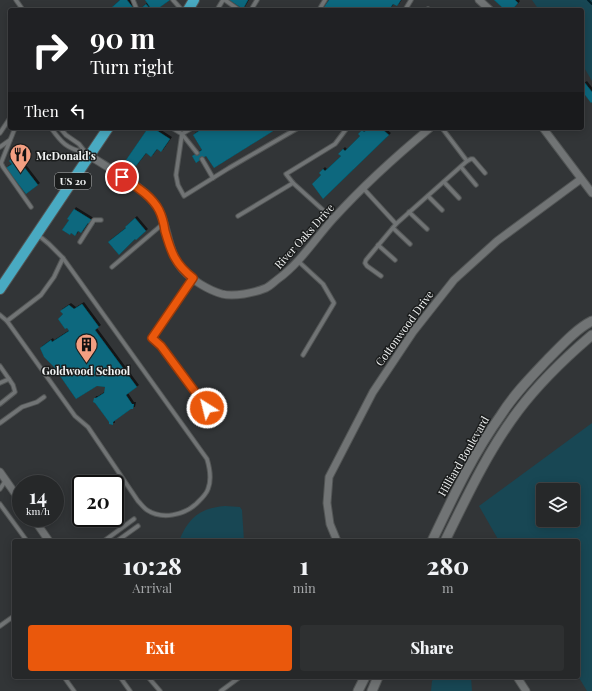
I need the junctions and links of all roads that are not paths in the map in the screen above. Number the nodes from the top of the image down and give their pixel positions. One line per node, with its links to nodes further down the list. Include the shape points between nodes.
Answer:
1 (173, 0): 4 (lane)
2 (224, 0): 5 (lane)
3 (479, 0): 6 (street)
4 (180, 8)
5 (236, 8)
6 (488, 8)
7 (8, 121): 19 (lane)
8 (14, 130): 21 (lane)
9 (53, 130): 24 (lane, via 64,144)
10 (62, 130): 24 (lane)
11 (106, 130): 24 (main road, US 20)
12 (175, 130): 20 (lane)
13 (189, 130): 20 (lane)
14 (295, 130): 30 (lane)
15 (346, 130): 33 (lane, via 335,144 286,174)
16 (428, 130): 35 (street, River Oaks Drive)
17 (444, 130): 26 (lane)
18 (545, 130): 31 (street)
19 (0, 133)
20 (182, 134): 23 (lane); 30 (lane, via 176,176 184,196)
21 (10, 140): 22 (lane); 27 (lane)
22 (0, 147)
23 (197, 153)
24 (87, 154): 45 (street, River Oaks Drive, via 153,200); 48 (main road, US 20)
25 (202, 159): 30 (lane)
26 (467, 161): 28 (lane); 29 (lane, via 473,159)
27 (1, 162): 39 (lane)
28 (461, 167): 32 (lane); 34 (lane)
29 (485, 173)
30 (213, 178)
31 (582, 179): 36 (street); 82 (street, Cottonwood Drive, via 491,246 454,280 413,332 373,392 329,476 327,503 330,524)
32 (444, 182): 37 (lane); 38 (lane)
33 (293, 183): 42 (lane); 43 (lane)
34 (476, 185)
35 (363, 188): 43 (street, River Oaks Drive); 46 (lane)
36 (592, 193)
37 (428, 196): 40 (lane); 41 (lane)
38 (458, 198)
39 (31, 207)
40 (442, 210)
41 (410, 212): 46 (lane); 47 (lane)
42 (238, 216)
43 (334, 219): 54 (street, River Oaks Drive)
44 (100, 220): 49 (lane, via 94,220)
45 (164, 223): 55 (lane); 57 (street, River Oaks Drive, via 173,258)
46 (395, 226): 50 (lane); 51 (lane)
47 (427, 229)
48 (37, 235): 52 (lane); 58 (main road, US 20)
49 (80, 242)
50 (410, 244)
51 (378, 245): 53 (lane); 56 (lane, via 365,263)
52 (63, 258): 60 (lane, via 41,295); 60 (lane, via 207,459 210,481 208,491 201,499 183,512 173,515 156,514 138,501 88,427 75,416)
53 (395, 260)
54 (298, 261): 57 (street, River Oaks Drive, via 267,288 247,294 222,294 201,285); 63 (lane, via 323,284 334,303)
55 (112, 267)
56 (381, 276)
57 (193, 278): 69 (lane, via 152,338 161,346)
58 (0, 289)
59 (0, 315): 60 (lane)
60 (6, 321)
61 (592, 321): 83 (main road, Hilliard Boulevard, via 563,343 502,413 476,452)
62 (592, 335): 84 (main road, Hilliard Boulevard, via 536,388 518,411 487,459)
63 (303, 354)
64 (0, 366): 65 (lane)
65 (9, 379): 66 (lane); 68 (lane, via 15,392)
66 (0, 383)
67 (44, 397): 70 (lane, via 22,407)
68 (0, 404)
69 (207, 408)
70 (0, 423)
71 (2, 477): 72 (lane); 73 (street)
72 (0, 489)
73 (12, 490)
74 (0, 504): 78 (lane)
75 (134, 519): 80 (lane)
76 (138, 526): 81 (lane)
77 (39, 527): 79 (street)
78 (26, 539)
79 (48, 539)
80 (107, 539)
81 (120, 539)
82 (336, 539)
83 (433, 539)
84 (447, 539)
85 (12, 617): 86 (lane)
86 (0, 626)
87 (65, 679): 94 (lane)
88 (121, 679): 95 (lane)
89 (150, 679): 96 (lane)
90 (237, 679): 97 (lane)
91 (364, 679): 98 (main road)
92 (377, 679): 99 (main road)
93 (518, 679): 100 (street)
94 (74, 691)
95 (130, 691)
96 (160, 691)
97 (221, 691)
98 (358, 691)
99 (372, 691)
100 (526, 691)

